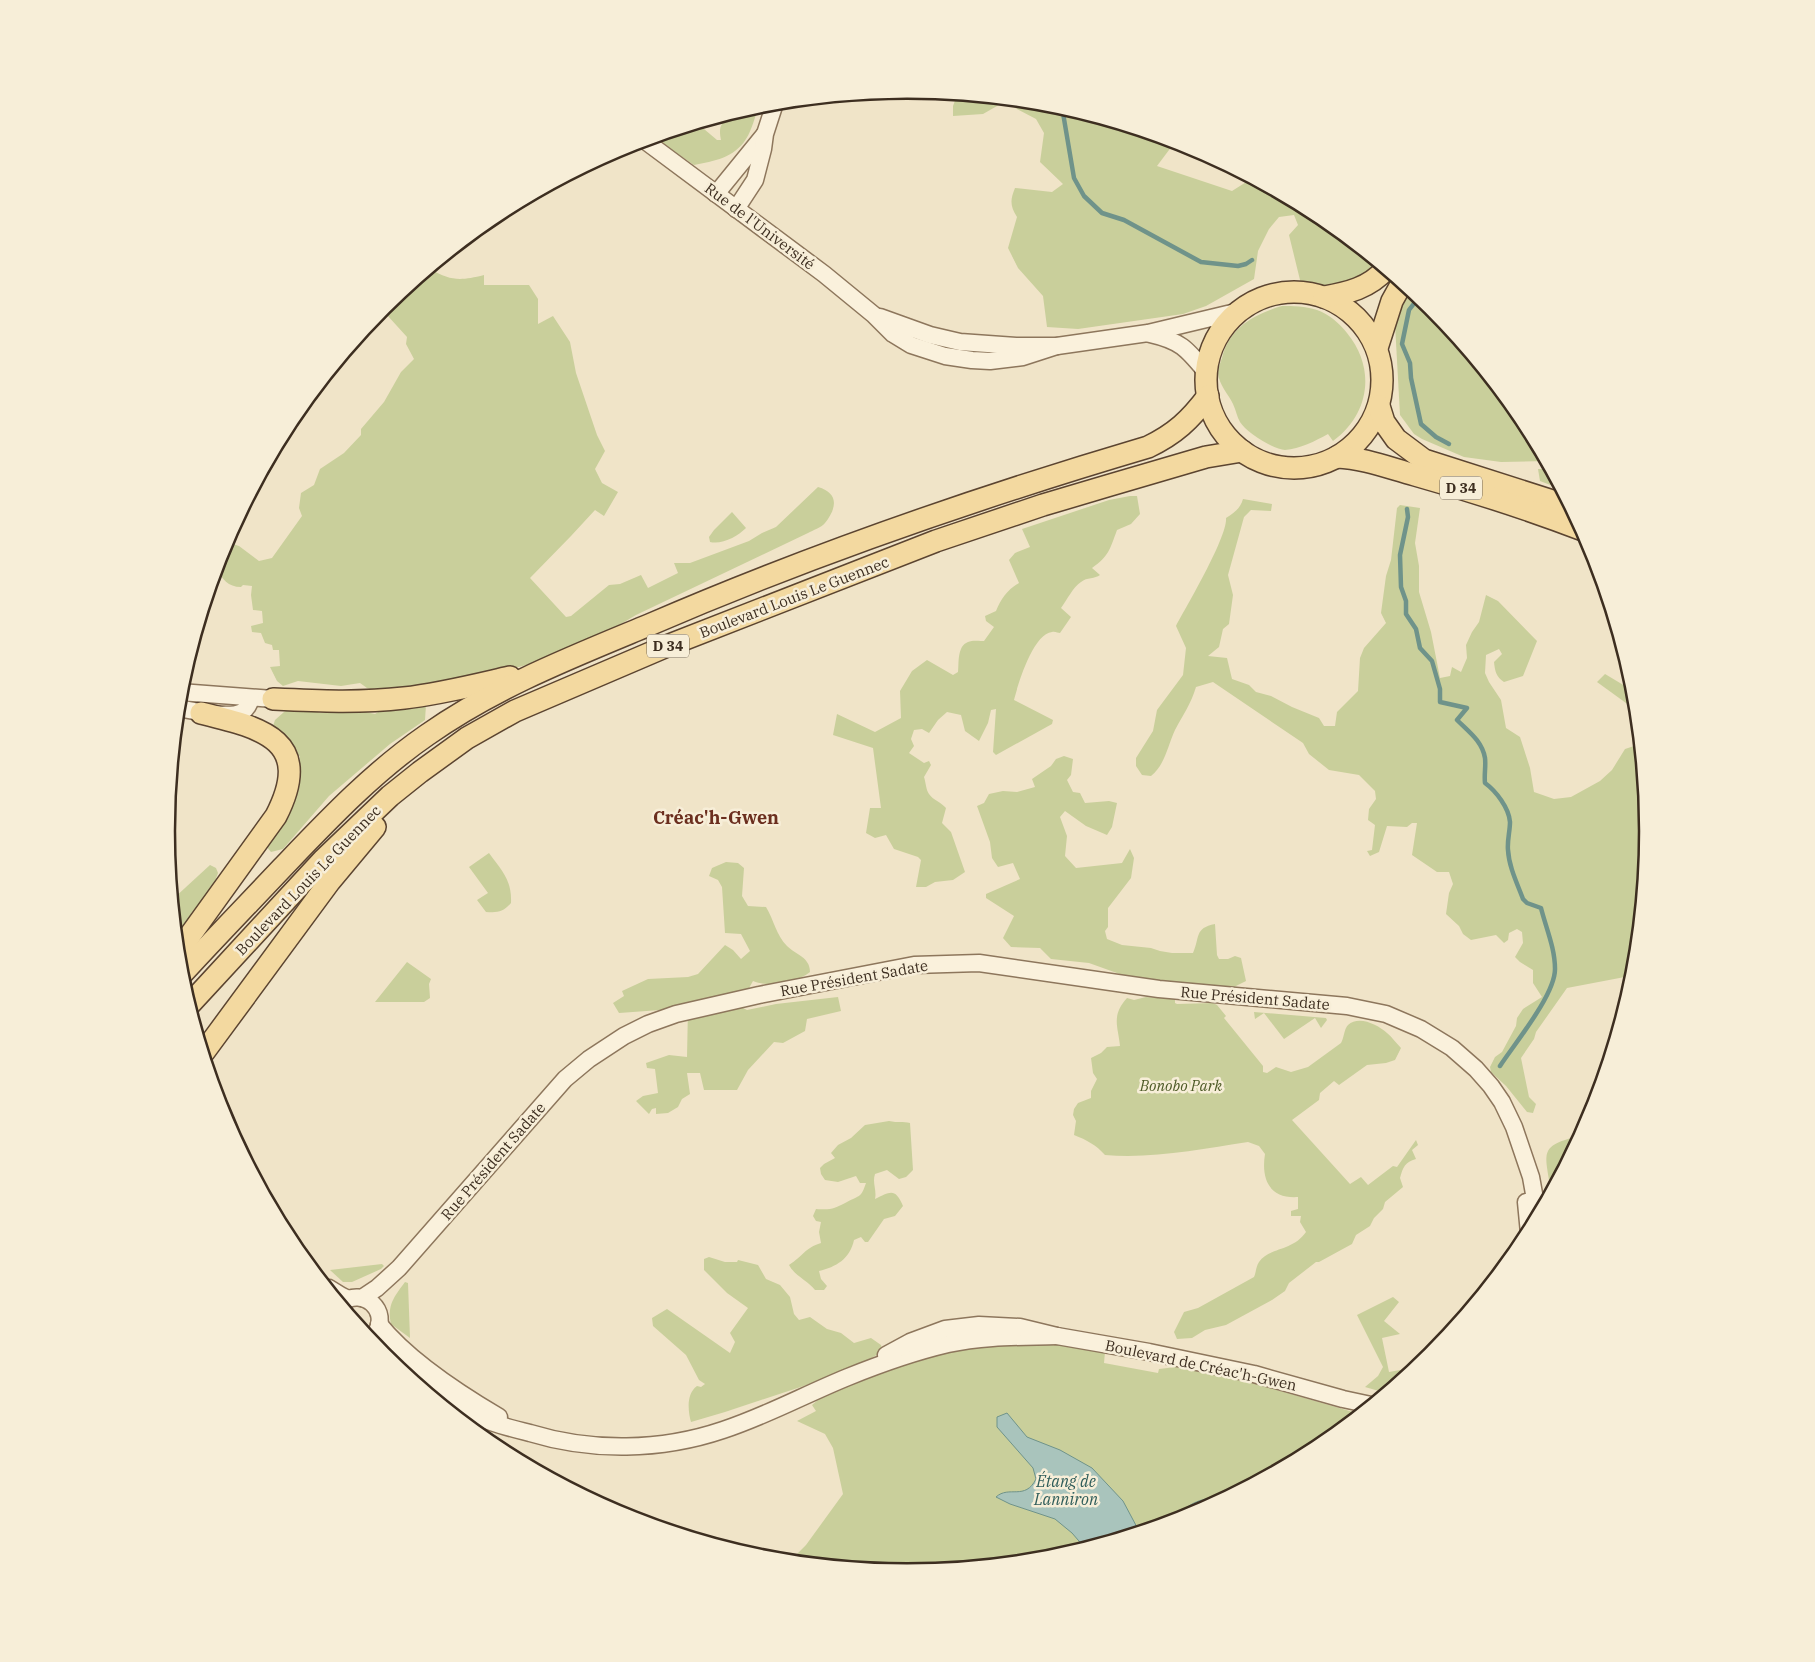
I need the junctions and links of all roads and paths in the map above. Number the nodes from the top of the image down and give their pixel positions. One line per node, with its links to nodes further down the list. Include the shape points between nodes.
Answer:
1 (772, 112): 2 (street)
2 (765, 134): 4 (street); 5 (street, via 755,180)
3 (651, 145): 4 (street, Rue de l'Université)
4 (716, 194): 5 (street, Rue de l'Université)
5 (736, 209): 10 (street, Rue de l'Université, via 824,274 893,334 934,353 990,361 1056,346)
6 (1382, 273): 8 (main road, via 1355,291)
7 (1399, 288): 11 (main road)
8 (1324, 297): 9 (main road, via 1282,293); 11 (main road, via 1356,317)
9 (1240, 311): 10 (street, Rue de l'Université); 12 (main road, via 1216,339)
10 (1148, 333): 12 (street, Rue de l'Université, via 1184,347)
11 (1377, 348): 14 (main road, via 1383,377)
12 (1206, 372): 13 (main road)
13 (1208, 396): 15 (main road, via 1220,427); 19 (main road, Boulevard Louis Le Guennec / D 34, via 1186,423 1148,447 998,493 834,551)
14 (1379, 406): 16 (main road, via 1363,436); 17 (main road, D 34, via 1384,422 1396,439 1424,460)
15 (1242, 451): 16 (main road, via 1272,465 1288,468 1313,466); 20 (main road, Boulevard Louis Le Guennec / D 34, via 1206,457 1043,505 936,541)
16 (1337, 457): 18 (main road, D 34, via 1356,459 1454,486)
17 (1563, 505)
18 (1573, 526)
19 (544, 669): 23 (main road, via 404,698 351,701); 27 (main road, Boulevard Louis Le Guennec / D 34, via 463,711 380,772 333,814)
20 (579, 683): 28 (main road, Boulevard Louis Le Guennec / D 34, via 515,711 467,738 390,796 323,860); 29 (main road, via 455,760 389,814 352,852)
21 (188, 693): 22 (street)
22 (251, 699): 23 (street); 25 (street, via 241,712)
23 (273, 699)
24 (186, 709): 25 (street)
25 (201, 712): 26 (main road, via 249,726 272,739 284,752 291,773 276,816)
26 (184, 943)
27 (188, 968)
28 (195, 999)
29 (208, 1047)
30 (1523, 1154): 31 (street, Rue Président Sadate); 32 (street, Rue Président Sadate); 33 (street, Rue Président Sadate, via 1505,1107 1476,1069 1442,1041 1386,1014 1323,1003 1159,989 991,964 945,962 914,965 695,1009 648,1024 624,1036 583,1064 556,1089)
31 (1536, 1206)
32 (1528, 1219)
33 (399, 1268): 34 (street, via 377,1288); 35 (street, via 383,1298)
34 (350, 1300): 35 (street, Boulevard de Créac'h-Gwen, via 372,1303)
35 (379, 1319): 36 (street); 41 (street, Boulevard de Créac'h-Gwen, via 392,1338 442,1380)
36 (375, 1333)
37 (442, 1396): 41 (street, Boulevard de Créac'h-Gwen, via 473,1415)
38 (1343, 1399): 39 (street, Boulevard de Créac'h-Gwen); 40 (street, Boulevard de Créac'h-Gwen); 41 (street, Boulevard de Créac'h-Gwen, via 1254,1374 1124,1347 1057,1336 989,1338 948,1344 896,1360 724,1430 676,1442 594,1446)
39 (1364, 1403)
40 (1360, 1406)
41 (527, 1433)

